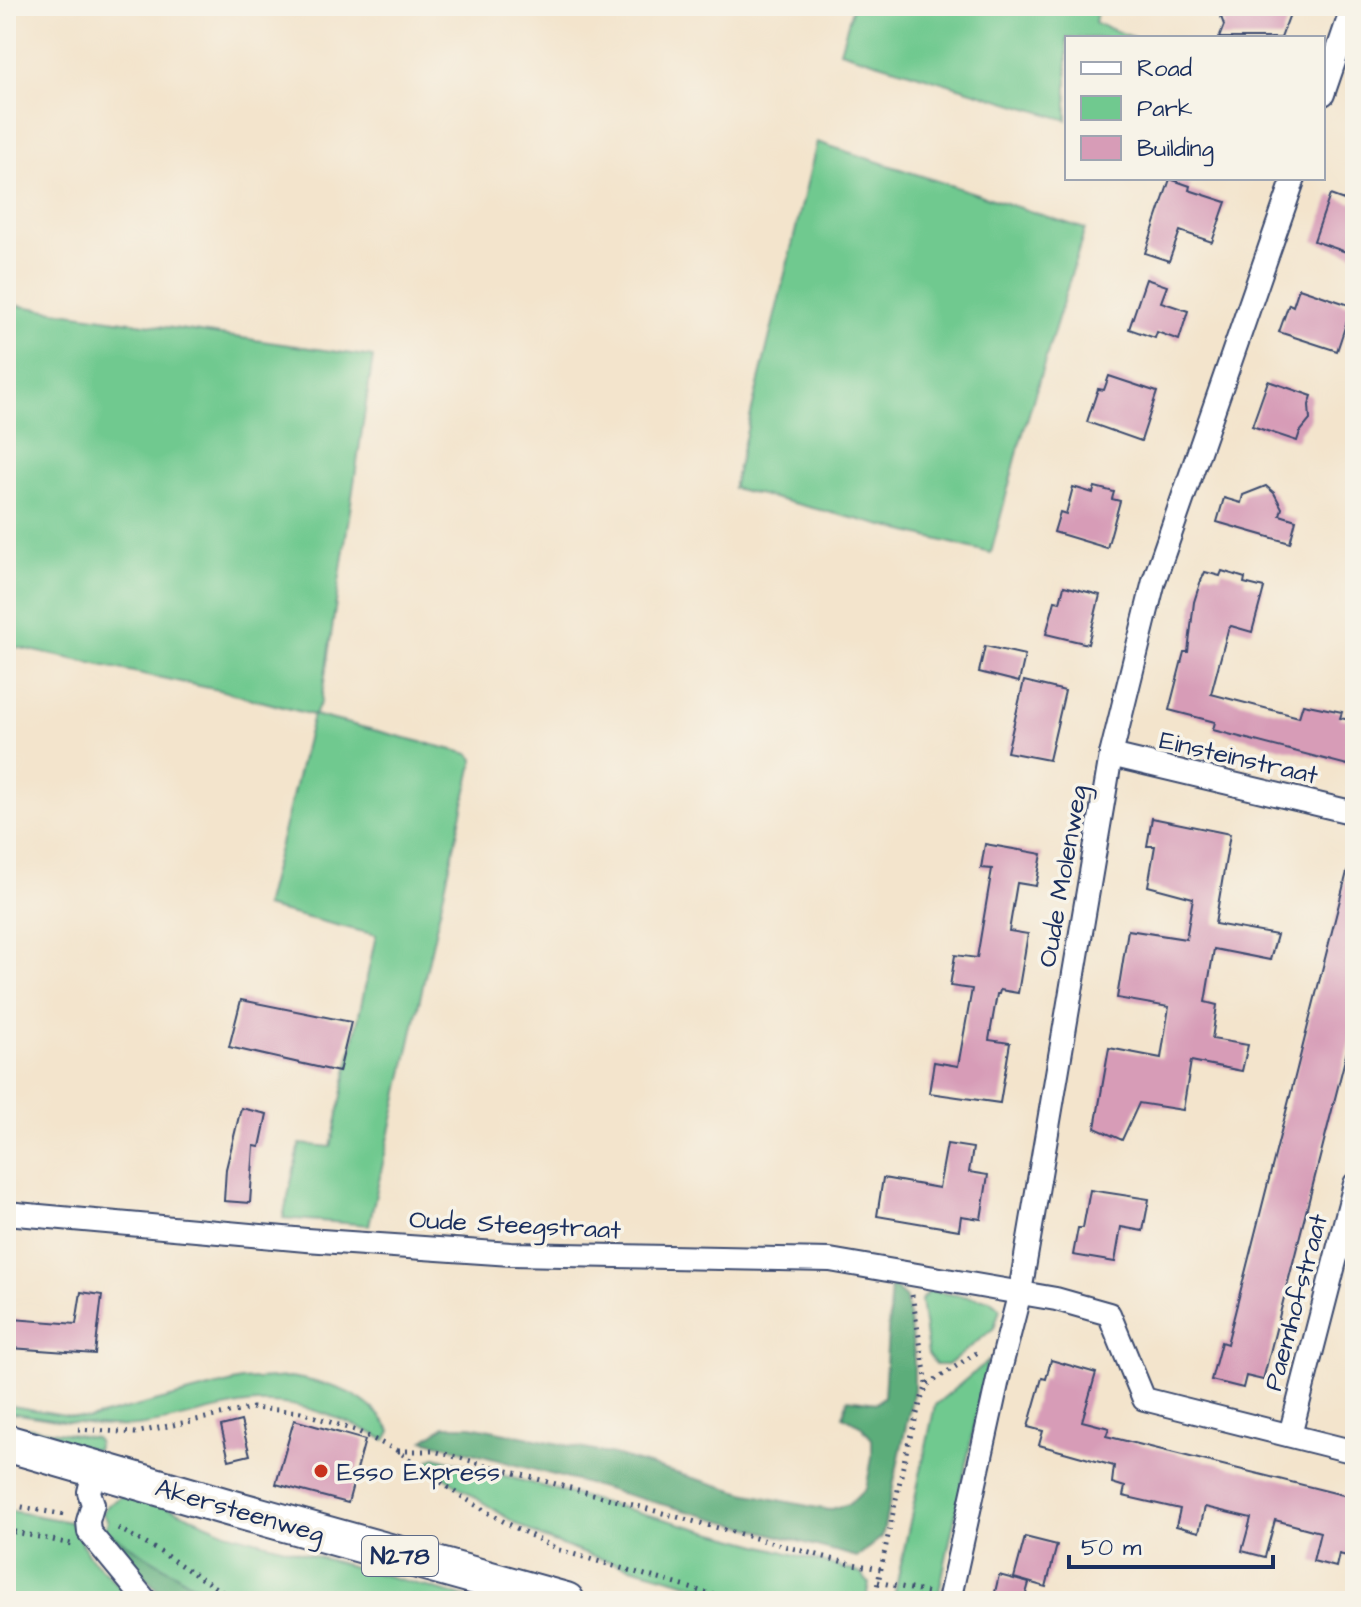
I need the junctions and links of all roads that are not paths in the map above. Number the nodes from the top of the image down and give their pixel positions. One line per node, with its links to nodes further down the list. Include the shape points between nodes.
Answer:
1 (1353, 6): 2 (street)
2 (1325, 88)
3 (1293, 180): 4 (street, Oude Molenweg, via 1154,581)
4 (1111, 755): 5 (street, Einsteinstraat); 8 (street, Oude Molenweg)
5 (1355, 813)
6 (1355, 1184): 9 (street, Paemhofstraat)
7 (6, 1213): 8 (street, Oude Steegstraat, via 511,1254 830,1260)
8 (1020, 1292): 9 (street, Oude Steegstraat, via 1109,1314 1144,1399); 15 (street, Oude Molenweg)
9 (1290, 1435): 11 (street)
10 (6, 1443): 12 (main road, Akersteenweg / N278)
11 (1355, 1452)
12 (103, 1469): 13 (street, via 89,1492 96,1523); 14 (main road, Akersteenweg / N278)
13 (146, 1601)
14 (566, 1601)
15 (949, 1601)

